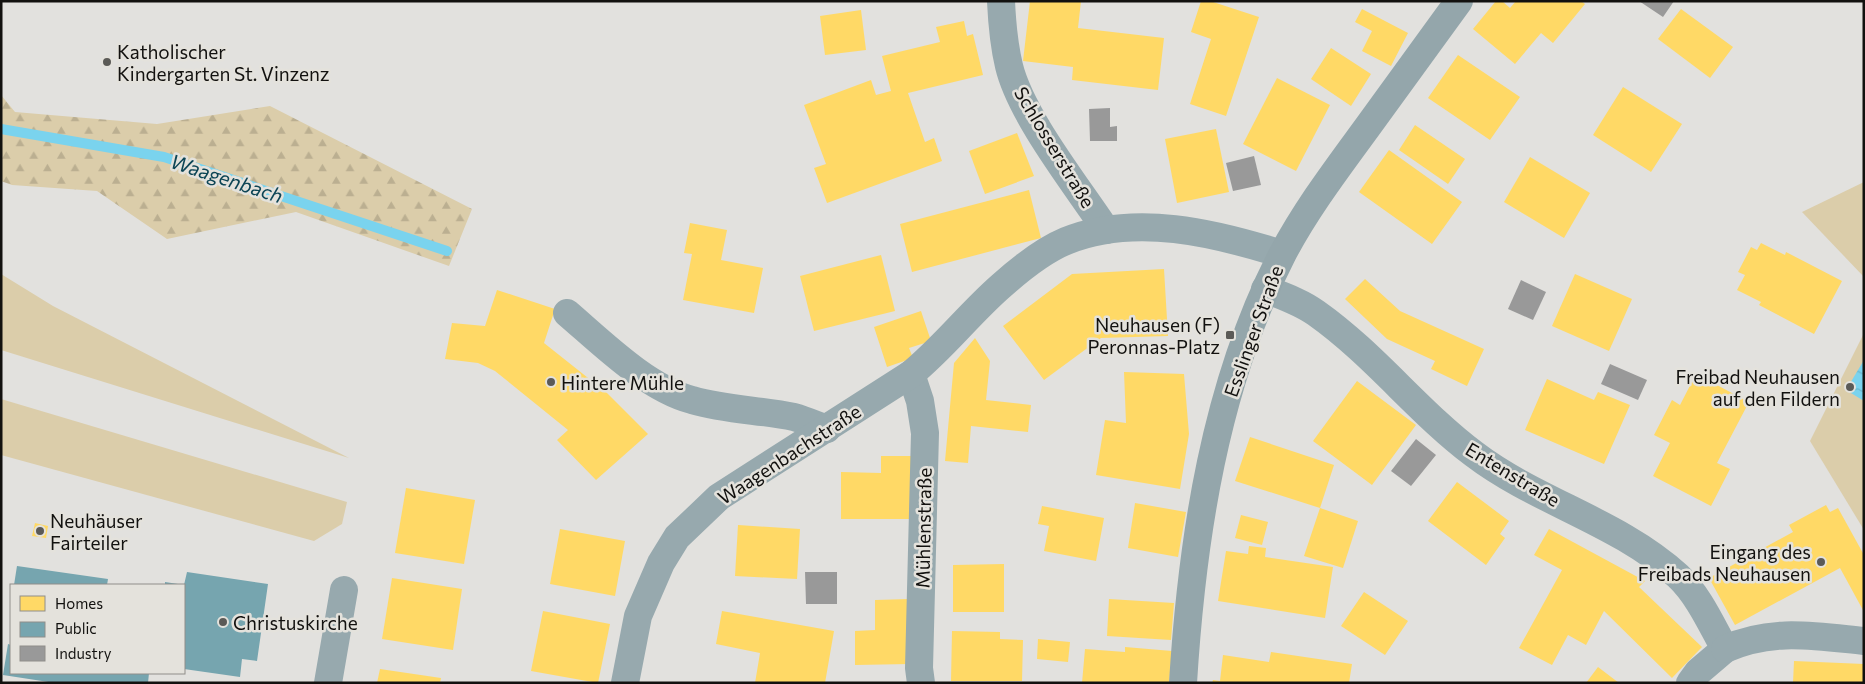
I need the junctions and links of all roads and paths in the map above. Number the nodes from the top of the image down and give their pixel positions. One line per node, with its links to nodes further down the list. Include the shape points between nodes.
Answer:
1 (1001, 1): 3 (street, Schlosserstraße, via 1009,68 1024,102)
2 (1459, 1): 4 (main road, Esslinger Straße, via 1297,227)
3 (1106, 230): 4 (street, Schlosserstraße, via 1151,228 1193,232 1233,239); 7 (street, Schlosserstraße, via 1066,241 1029,263)
4 (1282, 254): 5 (main road, Esslinger Straße)
5 (1265, 289): 11 (street, Entenstraße, via 1292,299 1322,318 1475,454 1653,557 1678,577 1698,600); 15 (main road, Esslinger Straße, via 1236,367 1211,465 1192,584)
6 (567, 313): 8 (street, via 635,369 690,400 796,418)
7 (911, 374): 8 (street, Waagenbachstraße); 14 (street, Mühlenstraße, via 920,401 925,433)
8 (826, 429): 13 (street, Waagenbachstraße, via 719,497 677,537 661,563 638,616)
9 (344, 590): 12 (street)
10 (1864, 641): 11 (street, via 1795,634 1746,639)
11 (1725, 649): 16 (street)
12 (328, 683)
13 (626, 683)
14 (921, 683)
15 (1183, 683)
16 (1690, 683)

